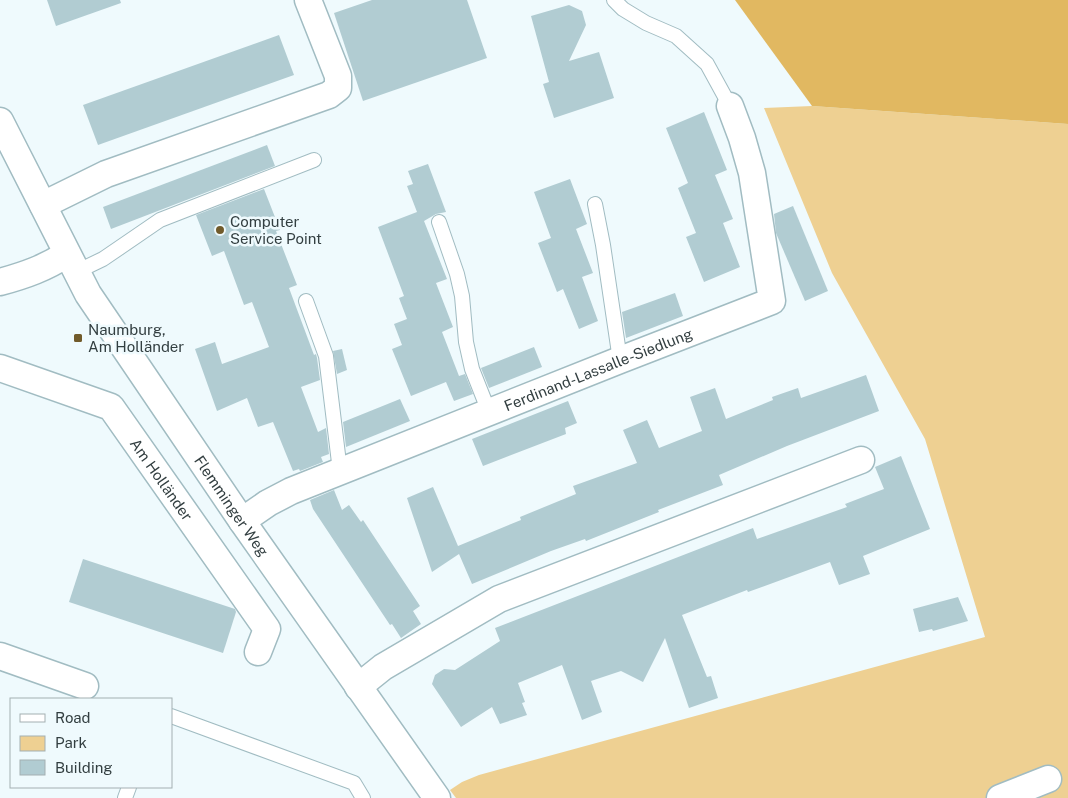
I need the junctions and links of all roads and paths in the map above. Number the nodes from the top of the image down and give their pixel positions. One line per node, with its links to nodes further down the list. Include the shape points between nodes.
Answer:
1 (308, 0): 7 (street, via 338,76 338,88 329,95 106,174)
2 (614, 0): 3 (lane, via 631,14 676,36 707,64)
3 (730, 106): 12 (street, Ferdinand-Lassalle-Siedlung, via 752,173 772,301)
4 (0, 121): 7 (street, Flemminger Weg)
5 (314, 160): 9 (lane, via 160,220 103,259)
6 (594, 204): 12 (lane, via 604,245)
7 (43, 205): 9 (street, Flemminger Weg)
8 (439, 222): 14 (lane, via 461,289 472,368)
9 (72, 263): 10 (street, via 48,266); 17 (street, Flemminger Weg, via 104,317)
10 (0, 282)
11 (306, 301): 16 (lane, via 326,356)
12 (620, 360): 14 (street, Ferdinand-Lassalle-Siedlung)
13 (0, 368): 18 (street, Am Holländer, via 111,407 267,629)
14 (489, 412): 16 (street, Ferdinand-Lassalle-Siedlung)
15 (861, 460): 21 (street, via 499,599 383,667)
16 (340, 472): 17 (street, Ferdinand-Lassalle-Siedlung, via 291,491)
17 (242, 521): 21 (street, Flemminger Weg)
18 (258, 652)
19 (0, 656): 20 (street)
20 (85, 686)
21 (358, 687): 25 (street, Flemminger Weg)
22 (172, 716): 24 (lane, via 354,783)
23 (1048, 779): 26 (street)
24 (363, 798)
25 (437, 798)
26 (1000, 798)

